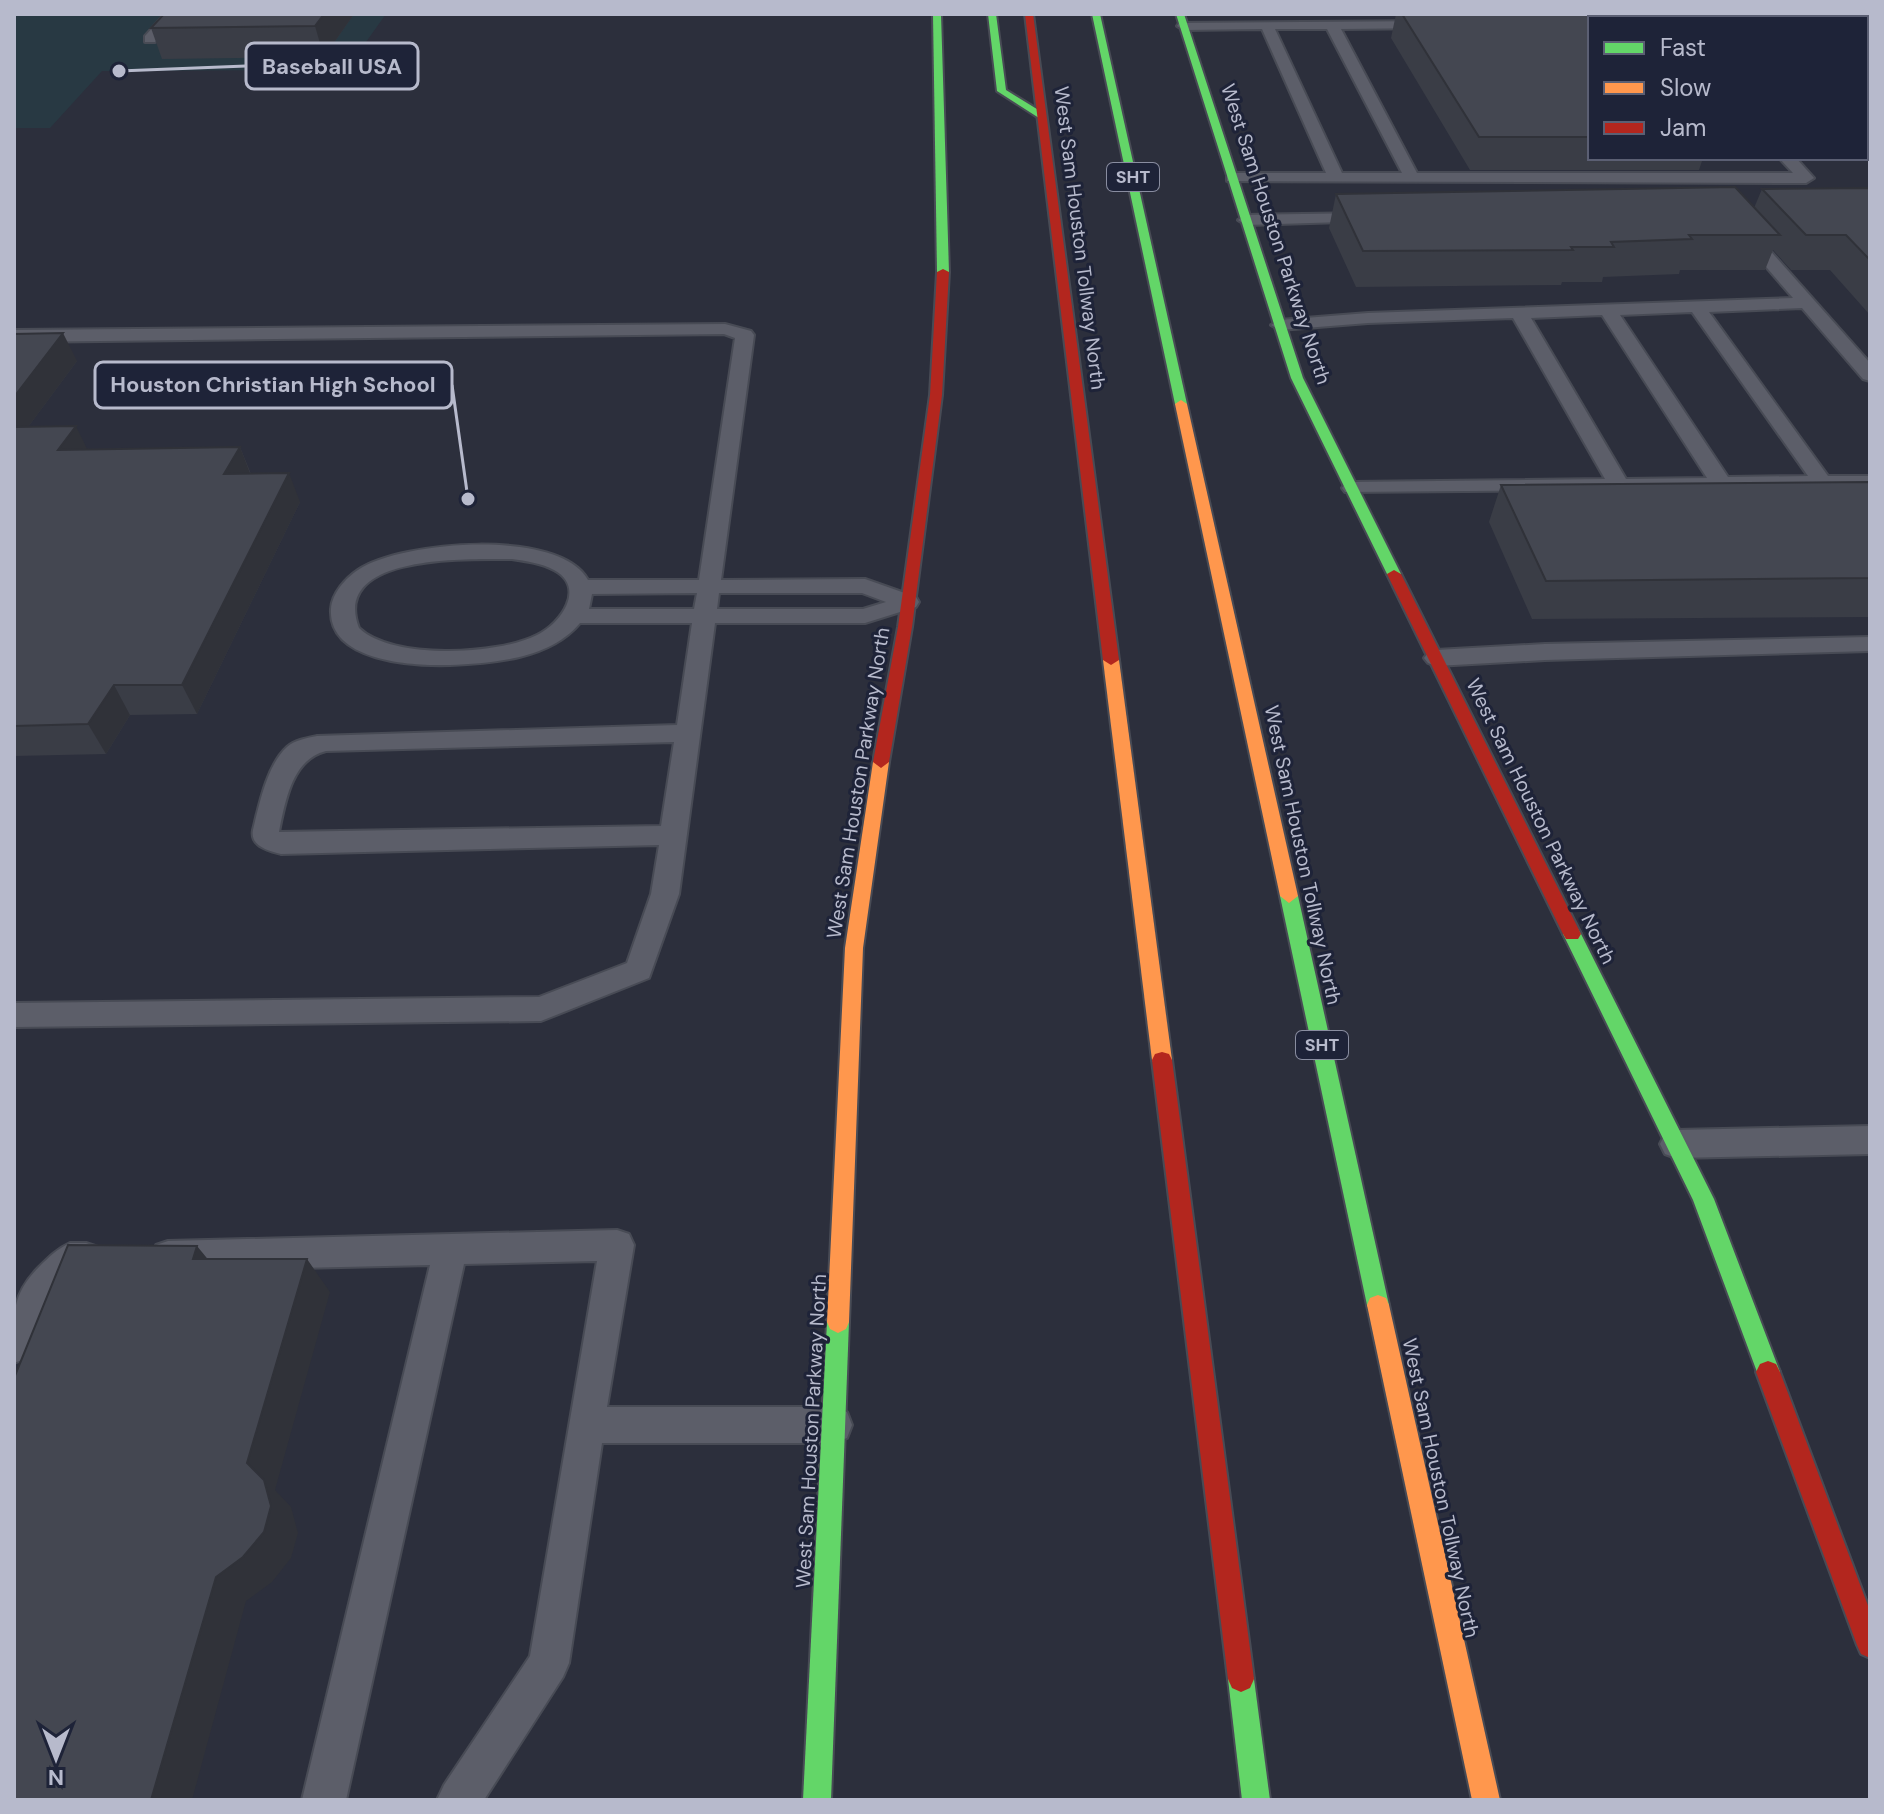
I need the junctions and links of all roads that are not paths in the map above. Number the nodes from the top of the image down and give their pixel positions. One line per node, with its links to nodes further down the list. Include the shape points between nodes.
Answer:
1 (172, 14): 12 (lane)
2 (937, 14): 36 (main road, West Sam Houston Parkway North, via 943,281 936,395)
3 (992, 14): 14 (main road, via 1002,91)
4 (1029, 14): 14 (main road, West Sam Houston Tollway North)
5 (1096, 14): 13 (main road, West Sam Houston Tollway North / SHT)
6 (1109, 14): 13 (main road)
7 (1182, 20): 8 (lane); 16 (main road, West Sam Houston Parkway North)
8 (1247, 20): 11 (lane)
9 (1453, 24): 10 (lane)
10 (1332, 25): 11 (lane); 18 (lane)
11 (1267, 26): 17 (lane)
12 (150, 39)
13 (1107, 65): 55 (main road, West Sam Houston Tollway North / SHT)
14 (1042, 116): 54 (main road, West Sam Houston Tollway North)
15 (1789, 160): 18 (lane, via 1806,178)
16 (1233, 178): 17 (lane); 21 (main road, West Sam Houston Parkway North)
17 (1336, 178): 18 (lane)
18 (1412, 178)
19 (1727, 213): 22 (lane)
20 (1387, 218): 21 (lane)
21 (1246, 220): 26 (main road, West Sam Houston Parkway North)
22 (1806, 303): 23 (lane); 28 (lane)
23 (1697, 307): 24 (lane); 29 (lane)
24 (1608, 310): 25 (lane); 32 (lane)
25 (1519, 313): 26 (lane); 31 (lane)
26 (1280, 325): 33 (main road, West Sam Houston Parkway North, via 1297,378)
27 (14, 336): 35 (lane, via 725,329 745,335)
28 (1870, 375)
29 (1822, 482): 30 (lane); 32 (lane)
30 (1870, 482)
31 (1618, 483): 32 (lane); 33 (lane)
32 (1721, 483)
33 (1352, 488): 40 (main road, West Sam Houston Parkway North)
34 (578, 587): 35 (lane); 37 (lane); 37 (lane, via 573,573 546,558 512,552 451,555 379,567 345,596 342,613 350,635 377,651 417,657 468,656 538,643)
35 (709, 587): 36 (lane, via 865,586); 38 (lane)
36 (908, 602): 38 (lane, via 865,616); 49 (main road, West Sam Houston Parkway North, via 854,948)
37 (576, 616): 38 (lane)
38 (705, 616): 41 (lane)
39 (1870, 644): 40 (lane)
40 (1436, 658): 45 (main road, West Sam Houston Parkway North)
41 (688, 733): 42 (lane); 42 (lane, via 326,742 292,758 265,837 281,844)
42 (673, 835): 43 (lane, via 665,894 639,970 541,1009)
43 (14, 1015)
44 (1870, 1140): 45 (lane)
45 (1676, 1144): 50 (main road, West Sam Houston Parkway North, via 1703,1199)
46 (450, 1250): 47 (lane, via 70,1259 36,1294); 48 (lane, via 617,1245); 51 (lane)
47 (14, 1346)
48 (586, 1425): 49 (lane); 52 (lane, via 549,1663)
49 (834, 1425): 53 (main road, West Sam Houston Parkway North)
50 (1870, 1645)
51 (324, 1800)
52 (459, 1800)
53 (817, 1800)
54 (1256, 1800)
55 (1486, 1800)

